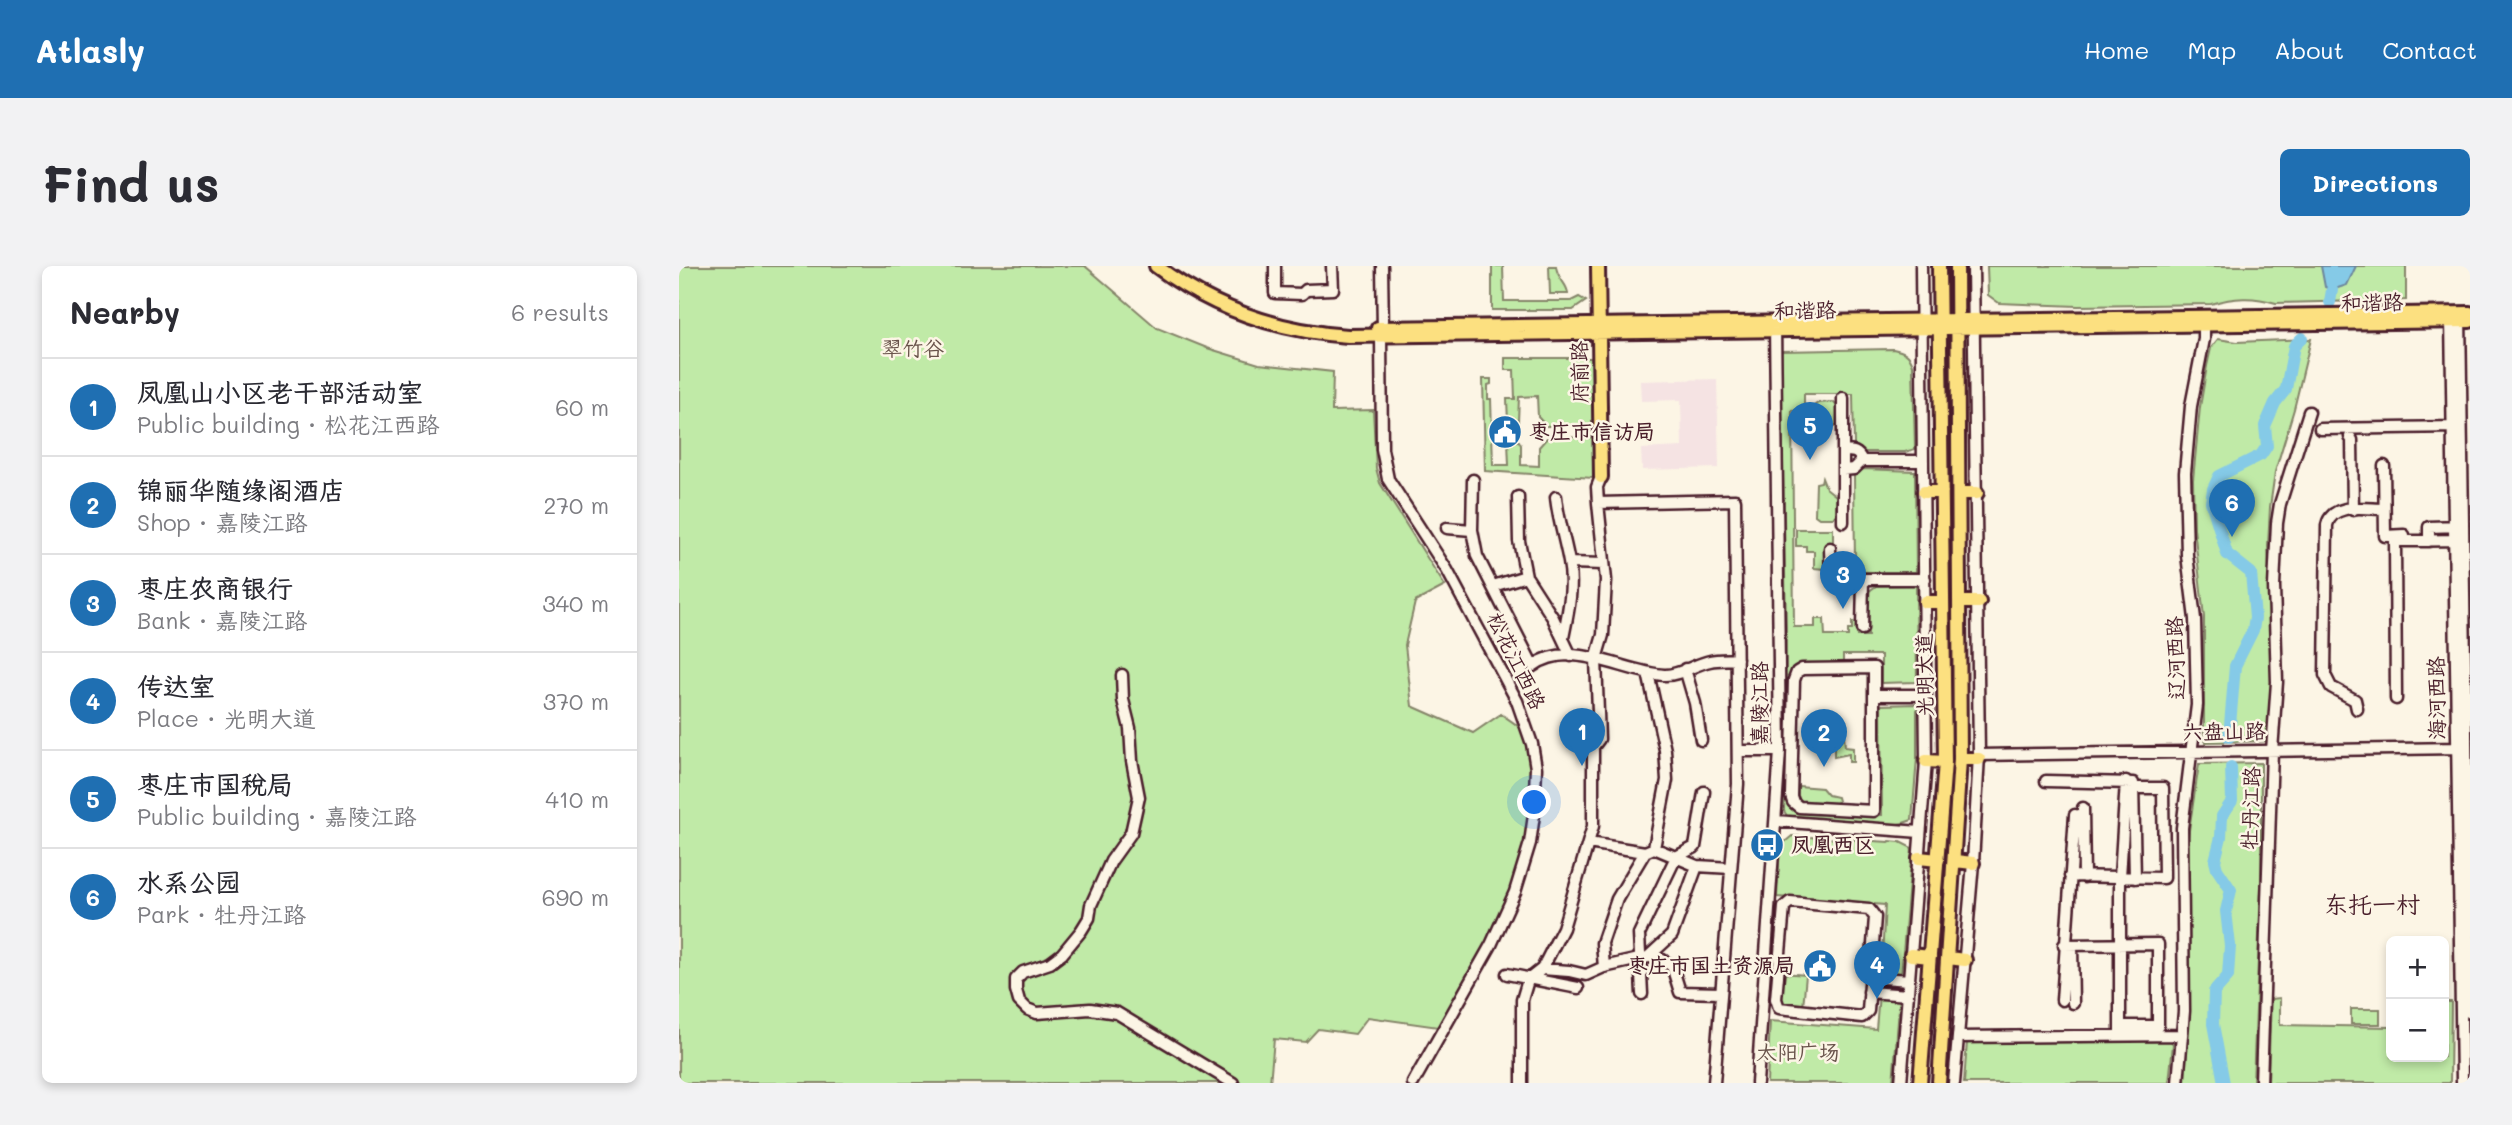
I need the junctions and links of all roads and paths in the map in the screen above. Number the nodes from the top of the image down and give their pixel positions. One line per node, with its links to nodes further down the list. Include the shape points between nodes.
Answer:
1 (1156, 266): 19 (main road, 和谐路, via 1199,294 1263,321 1329,335)
2 (1170, 266): 19 (main road, 和谐路, via 1212,292 1265,313)
3 (1275, 266): 4 (street, via 1275,293 1301,294 1333,289)
4 (1332, 266)
5 (1382, 266): 19 (street, 松花江西路)
6 (1598, 266): 18 (main road, 府前路)
7 (1921, 266): 16 (street, 光明大道)
8 (1939, 266): 13 (main road, 光明大道)
9 (1957, 266): 14 (main road, 光明大道)
10 (1973, 266): 15 (street)
11 (2460, 317): 12 (main road, 和谐路); 22 (street, 海河西路)
12 (2204, 321): 15 (main road, 和谐路); 75 (street, 辽河西路, via 2185,473 2186,543 2195,619 2197,705)
13 (1940, 324): 14 (main road, 和谐路); 16 (main road, 和谐路); 33 (main road, 光明大道)
14 (1958, 324): 15 (main road, 和谐路); 34 (main road, 光明大道)
15 (1974, 324): 35 (street)
16 (1922, 325): 17 (main road, 和谐路); 27 (street, 光明大道)
17 (1775, 327): 18 (main road, 和谐路); 73 (street, 嘉陵江路)
18 (1598, 329): 19 (main road, 和谐路); 30 (main road, 府前路)
19 (1382, 334): 123 (street, 松花江西路, via 1382,449 1388,479 1447,570 1517,701 1536,768 1530,843 1515,892 1491,945)
20 (1843, 398): 25 (street)
21 (2309, 412): 74 (street, 牡丹江路, via 2277,523)
22 (2457, 427): 23 (street); 42 (street, 海河西路)
23 (2320, 429)
24 (2350, 437): 40 (street)
25 (1843, 451): 26 (street, via 1854,451); 29 (street)
26 (1862, 461): 27 (street); 29 (street, via 1854,469)
27 (1923, 461): 32 (street, 光明大道)
28 (2384, 466): 39 (street)
29 (1843, 470): 41 (street)
30 (1601, 477): 38 (street)
31 (1473, 480): 44 (street)
32 (1924, 492): 33 (main road); 52 (street, 光明大道)
33 (1942, 492): 55 (main road, 光明大道)
34 (1959, 492): 35 (main road); 56 (main road, 光明大道)
35 (1977, 493): 57 (street)
36 (1518, 497): 50 (street)
37 (1556, 497): 48 (street)
38 (1598, 503): 49 (street); 62 (street, via 1735,500)
39 (2384, 509): 40 (street); 45 (street, via 2385,536)
40 (2353, 510): 69 (street, via 2332,512 2327,525 2325,675 2331,687 2355,700)
41 (1843, 522)
42 (2458, 526): 45 (street, via 2429,527); 46 (street, 海河西路)
43 (1447, 528): 44 (street)
44 (1472, 530): 53 (street, via 1477,555)
45 (2429, 538): 46 (street); 68 (street, via 2395,541)
46 (2459, 540): 71 (street, 海河西路)
47 (1831, 548): 51 (street, via 1831,578 1842,586 1851,579)
48 (1570, 563): 49 (street); 59 (street, via 1571,600)
49 (1604, 564): 61 (street, via 1603,635)
50 (1526, 576): 53 (street); 59 (street)
51 (1863, 579): 52 (street); 58 (street)
52 (1925, 579): 54 (street, 光明大道)
53 (1493, 586): 60 (street, via 1533,666 1545,657)
54 (1925, 602): 55 (main road); 67 (street, 光明大道)
55 (1943, 602): 79 (main road, 光明大道)
56 (1961, 602): 57 (main road); 77 (main road, 光明大道)
57 (1979, 602): 76 (street)
58 (1862, 629)
59 (1563, 638): 60 (street)
60 (1571, 656): 61 (street)
61 (1596, 659): 64 (street); 85 (street, via 1599,739 1593,747 1593,826)
62 (1737, 659): 63 (street); 72 (street)
63 (1685, 669): 64 (street, via 1668,676); 70 (street)
64 (1648, 673): 86 (street, via 1667,780)
65 (1122, 675): 122 (street, via 1139,797 1131,833 1111,861 1081,931 1050,963 1023,972 1016,979 1016,990 1019,1001 1037,1013 1090,1009 1117,1013)
66 (1874, 695): 66 (street, via 1874,668 1803,668 1797,672 1791,796 1799,807 1874,811); 67 (street)
67 (1926, 695): 78 (street, 光明大道)
68 (2396, 699)
69 (2357, 709)
70 (1701, 740)
71 (2465, 748): 74 (street, 六盘山路); 118 (street, 海河西路); 133 (street, 海河西路)
72 (1739, 751): 73 (street); 93 (street)
73 (1780, 751): 83 (street, 嘉陵江路)
74 (2272, 751): 75 (street, 六盘山路); 132 (street, 牡丹江路)
75 (2192, 752): 76 (street, 六盘山路); 120 (street, 辽河西路, via 2182,828)
76 (1979, 757): 77 (main road); 91 (street)
77 (1960, 759): 90 (main road, 光明大道)
78 (1926, 761): 79 (main road); 84 (street, 光明大道)
79 (1945, 762): 89 (main road, 光明大道)
80 (2046, 781): 81 (street)
81 (2130, 785): 96 (street); 97 (street); 97 (street, via 2163,788 2164,878)
82 (1704, 792): 87 (street, via 1695,847)
83 (1776, 821): 84 (street); 126 (street, 嘉陵江路)
84 (1920, 832): 88 (street, 光明大道)
85 (1588, 843): 86 (street); 106 (street, via 1563,928)
86 (1649, 850): 87 (street); 105 (street, via 1617,898 1602,943)
87 (1677, 857): 92 (street); 102 (street, via 1639,934)
88 (1919, 858): 89 (main road); 100 (street, 光明大道)
89 (1938, 860): 101 (main road, 光明大道)
90 (1955, 861): 91 (main road); 103 (main road, 光明大道)
91 (1973, 863): 104 (street)
92 (1697, 866): 93 (street); 102 (street, via 1672,935)
93 (1731, 868): 114 (street)
94 (2070, 876): 95 (street); 95 (street, via 2079,812); 98 (street)
95 (2084, 877): 96 (street)
96 (2120, 877): 97 (street); 99 (street)
97 (2135, 877)
98 (2068, 945): 99 (street); 116 (street); 117 (street)
99 (2121, 945): 119 (street); 119 (street, via 2158,944 2158,1026)
100 (1911, 955): 101 (main road); 110 (street, 光明大道)
101 (1930, 957): 128 (main road, 光明大道)
102 (1644, 958): 105 (street); 113 (street); 114 (street, via 1659,958 1672,966 1680,992)
103 (1948, 958): 104 (main road); 129 (main road, 光明大道)
104 (1965, 960): 121 (street)
105 (1604, 967): 106 (street, via 1586,975)
106 (1542, 969): 109 (street)
107 (1507, 974): 109 (street)
108 (1870, 977): 110 (street); 112 (street); 112 (street, via 1873,911 1790,902 1784,907 1779,1008 1862,1017 1868,1011)
109 (1528, 980): 111 (street); 124 (street, via 1522,1000)
110 (1909, 980): 115 (street, 光明大道)
111 (1578, 988)
112 (1869, 992): 115 (street)
113 (1642, 993)
114 (1721, 993): 125 (street)
115 (1908, 995): 127 (street, 光明大道)
116 (2062, 1000)
117 (2073, 1003)
118 (2470, 1013)
119 (2120, 1030): 120 (street); 121 (street)
120 (2182, 1035): 131 (street, 辽河西路)
121 (1958, 1037): 130 (street)
122 (1233, 1083)
123 (1413, 1083)
124 (1522, 1083)
125 (1714, 1083)
126 (1758, 1083)
127 (1901, 1083)
128 (1920, 1083)
129 (1939, 1083)
130 (1954, 1083)
131 (2178, 1083)
132 (2261, 1083)
133 (2462, 1083)

